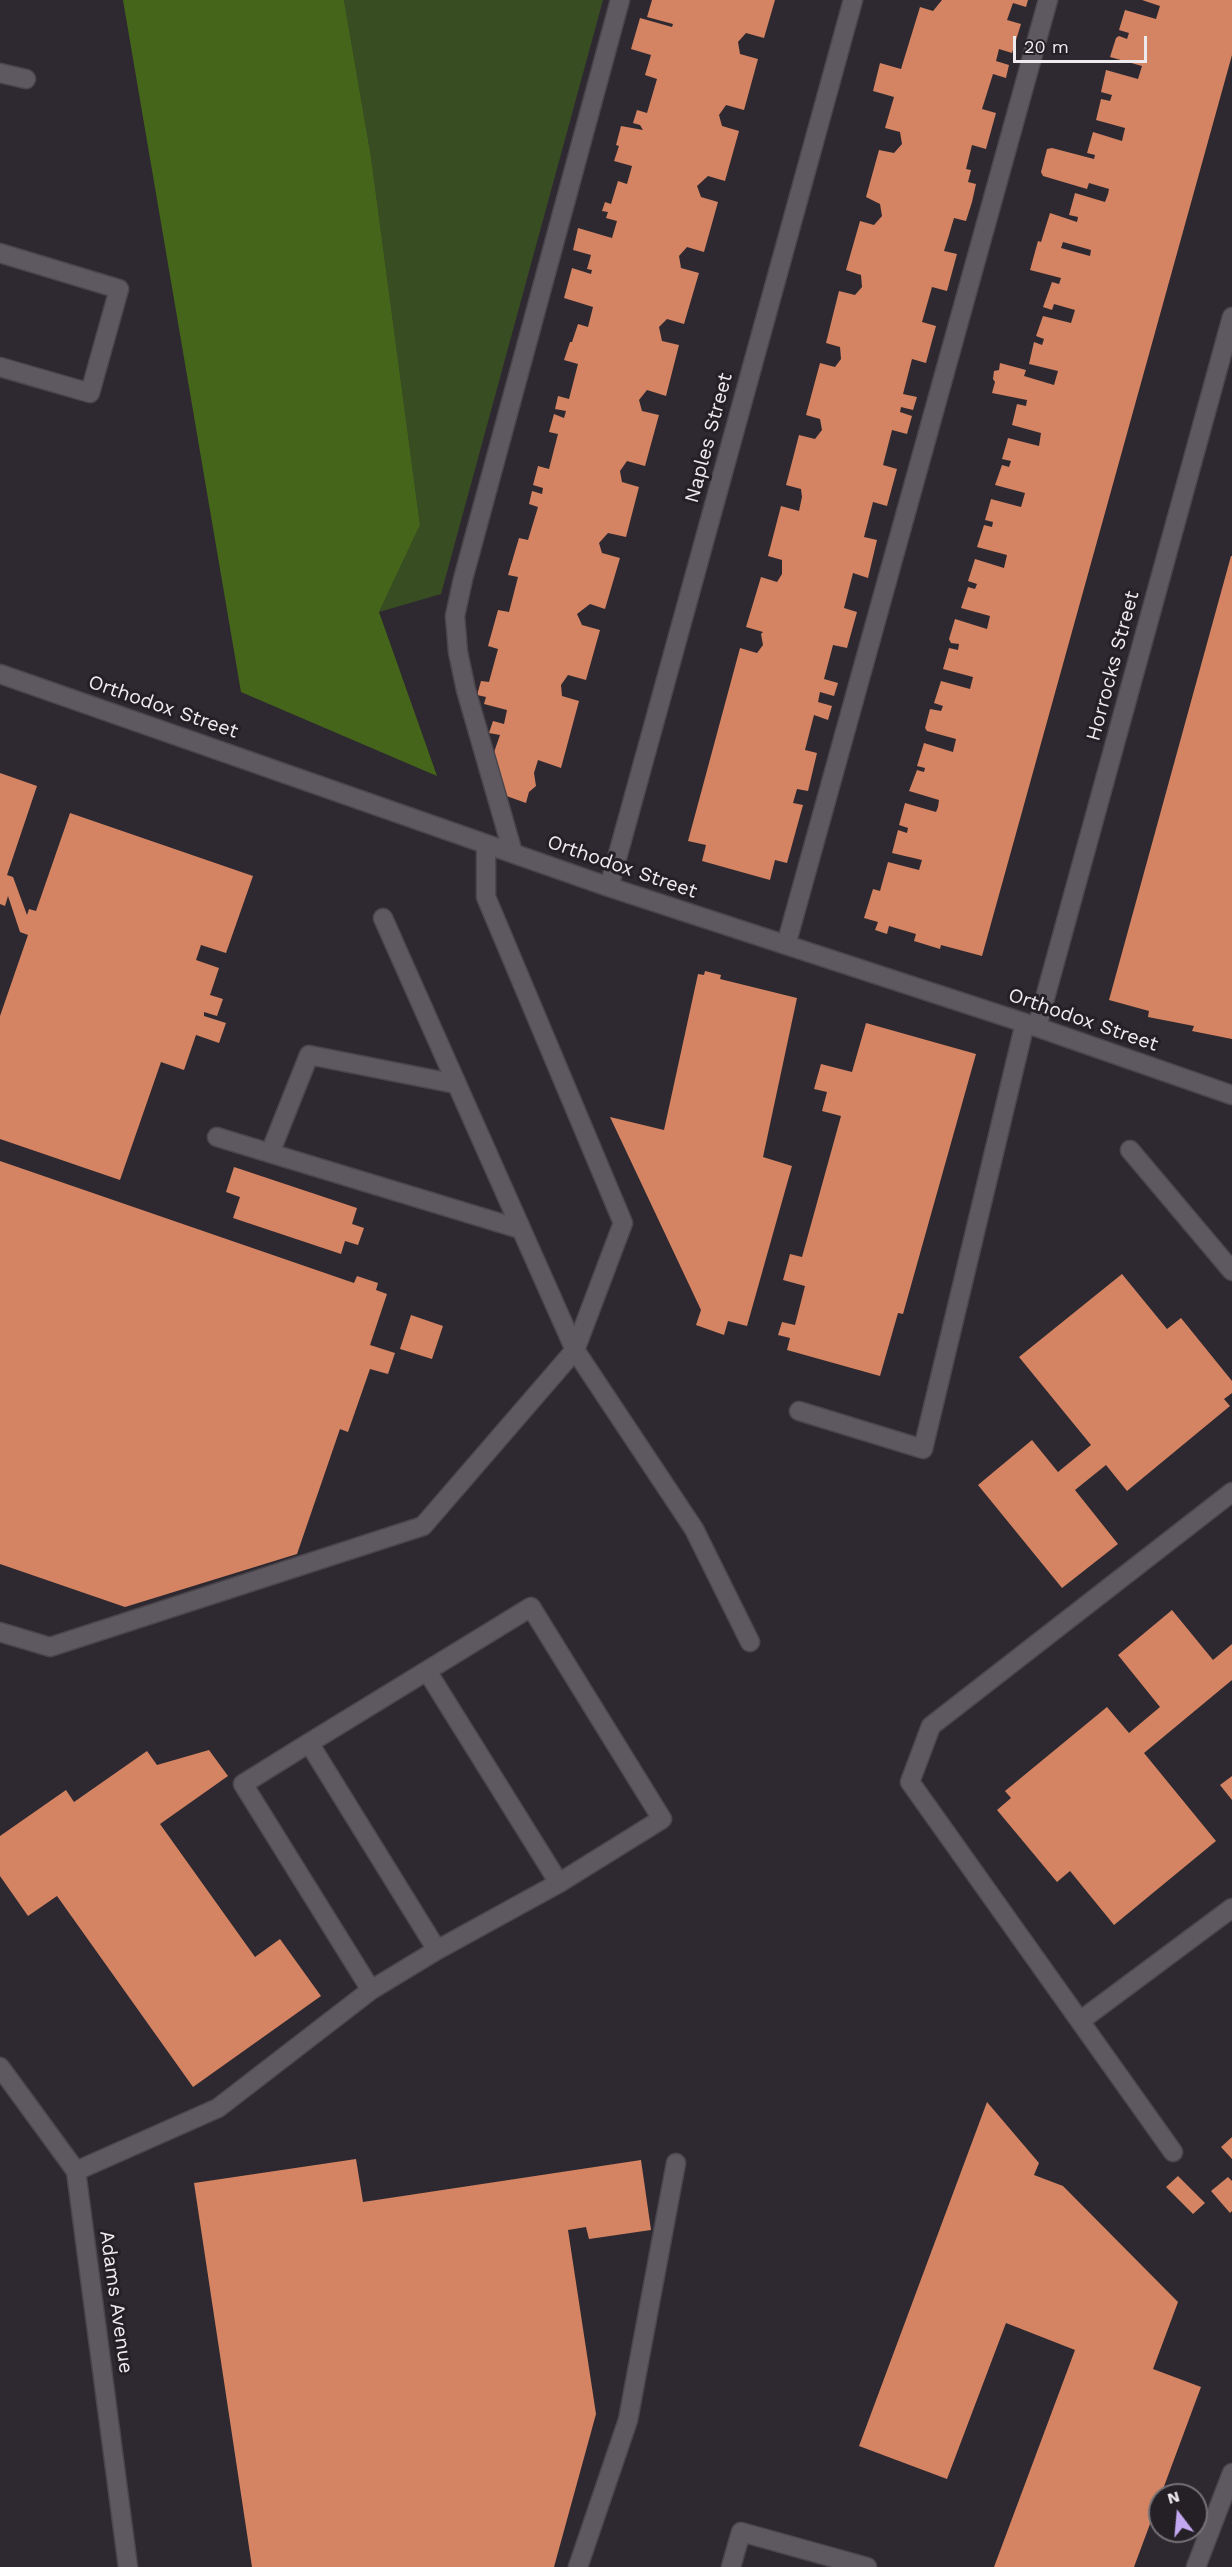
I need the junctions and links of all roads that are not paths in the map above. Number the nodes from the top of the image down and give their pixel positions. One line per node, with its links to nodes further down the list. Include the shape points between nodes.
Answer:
1 (620, 0): 11 (street, via 455,616 466,690)
2 (854, 0): 12 (street, Naples Street)
3 (1048, 0): 14 (street)
4 (0, 73): 5 (street)
5 (26, 79)
6 (0, 253): 8 (street, via 119,289 90,393)
7 (1232, 317): 15 (street, Horrocks Street)
8 (0, 367)
9 (0, 674): 10 (street, Orthodox Street)
10 (486, 844): 11 (street, Orthodox Street); 23 (street, via 486,897 623,1222)
11 (513, 854): 12 (street, Orthodox Street)
12 (609, 887): 14 (street, Orthodox Street)
13 (383, 918): 16 (street)
14 (786, 945): 15 (street, Orthodox Street)
15 (1031, 1025): 17 (street, Orthodox Street); 24 (street, Horrocks Street, via 923,1449)
16 (456, 1084): 20 (street, via 309,1055); 21 (street)
17 (1232, 1095)
18 (217, 1137): 20 (street)
19 (1130, 1150): 22 (street)
20 (270, 1153): 21 (street)
21 (520, 1229): 23 (street)
22 (1232, 1271)
23 (575, 1350): 26 (street, via 423,1526 50,1647); 27 (street, via 694,1529)
24 (799, 1411)
25 (1232, 1492): 34 (street, via 931,1726 910,1782)
26 (0, 1632)
27 (750, 1642)
28 (427, 1671): 29 (street); 30 (street); 30 (street, via 531,1607 662,1819)
29 (309, 1743): 32 (street); 33 (street, via 243,1784)
30 (558, 1883): 32 (street)
31 (1232, 1908): 34 (street)
32 (436, 1950): 33 (street)
33 (370, 1990): 38 (street, via 218,2108)
34 (1080, 2021): 36 (street)
35 (0, 2067): 38 (street, Adams Avenue)
36 (1173, 2152)
37 (676, 2163): 41 (street, via 628,2420)
38 (76, 2171): 40 (street, Adams Avenue)
39 (1232, 2473): 44 (street)
40 (128, 2567)
41 (578, 2567)
42 (731, 2567): 43 (street, via 741,2532)
43 (867, 2567)
44 (1196, 2567)

